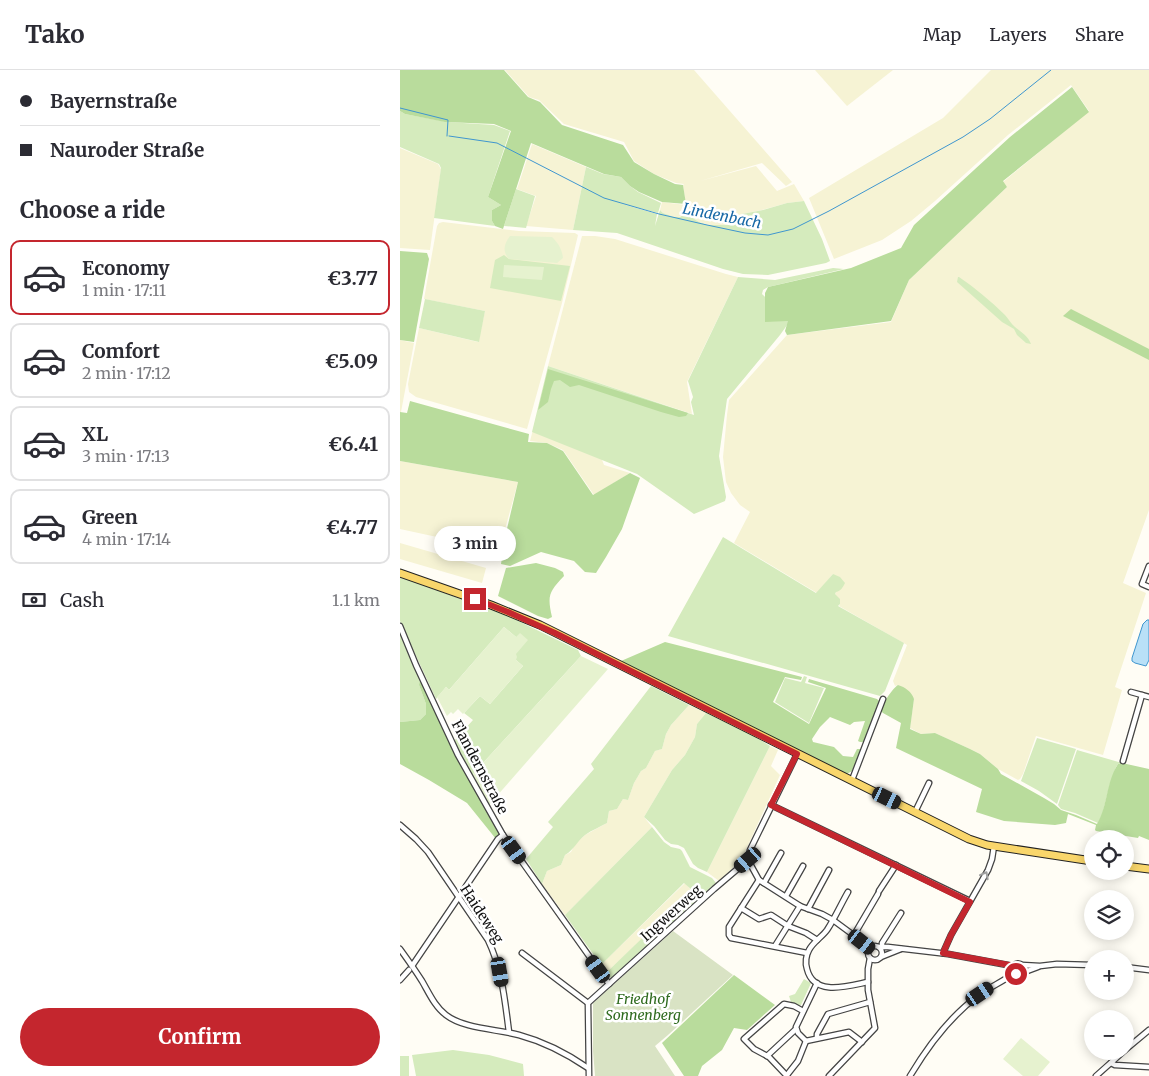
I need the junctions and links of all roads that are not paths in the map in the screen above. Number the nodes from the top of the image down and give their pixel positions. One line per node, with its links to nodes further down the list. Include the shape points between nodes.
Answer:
1 (1149, 566): 3 (street, via 1142,584)
2 (400, 573): 9 (main road, via 532,622)
3 (1149, 587)
4 (400, 626): 16 (street, Flandernstraße, via 458,755)
5 (1131, 692): 6 (street)
6 (1142, 695): 7 (street); 10 (street)
7 (1149, 698)
8 (883, 699): 11 (street)
9 (797, 754): 11 (main road); 13 (street)
10 (1123, 761)
11 (852, 780): 14 (main road)
12 (929, 782): 14 (street)
13 (771, 805): 19 (street); 21 (street)
14 (915, 812): 17 (main road, via 969,839)
15 (400, 824): 30 (street, Haideweg, via 428,852)
16 (503, 834): 30 (street); 62 (street, Flandernstraße)
17 (994, 846): 20 (main road); 31 (street, one-way to 17, via 988,870)
18 (781, 853): 27 (street)
19 (748, 860): 26 (street); 62 (street, Ingwerweg)
20 (1084, 860)
21 (896, 865): 31 (street); 38 (street)
22 (803, 866): 29 (street)
23 (1134, 867): 24 (main road)
24 (1149, 869)
25 (829, 870): 34 (street)
26 (759, 880): 27 (street); 33 (street)
27 (764, 883): 29 (street)
28 (848, 892): 36 (street)
29 (786, 896): 32 (street)
30 (458, 897): 54 (street); 68 (street, Haideweg, via 495,955)
31 (970, 902): 47 (street)
32 (800, 906): 34 (street); 37 (street)
33 (741, 908): 37 (street, via 759,919 771,915); 40 (street, via 729,927 731,938)
34 (808, 909): 36 (street)
35 (901, 913): 41 (street)
36 (833, 920): 38 (street); 39 (street)
37 (788, 926): 39 (street); 40 (street)
38 (854, 935): 42 (street)
39 (817, 940): 46 (street)
40 (775, 946): 46 (street)
41 (880, 947): 42 (street); 43 (street); 48 (street)
42 (871, 948): 49 (street)
43 (902, 949): 47 (street); 48 (street)
44 (400, 950): 54 (street)
45 (522, 953): 64 (street)
46 (807, 953): 61 (street, via 808,972)
47 (943, 953): 52 (street)
48 (881, 957): 49 (street, via 876,960)
49 (870, 958): 60 (street)
50 (1022, 965): 52 (street); 53 (street); 58 (street)
51 (1084, 965): 53 (street)
52 (1013, 966): 57 (street)
53 (1040, 966): 58 (street)
54 (410, 968): 59 (street); 68 (street, via 445,1015 467,1025)
55 (1134, 968): 56 (street)
56 (1149, 970)
57 (1014, 973): 58 (street); 81 (street, via 980,994 951,1020)
58 (1022, 973)
59 (400, 980)
60 (868, 982): 61 (street, via 831,988); 63 (street)
61 (816, 983): 65 (street)
62 (609, 984): 64 (street)
63 (870, 1002): 69 (street, via 828,1014); 71 (street, via 874,1028)
64 (588, 1003): 77 (street)
65 (803, 1011): 66 (street); 73 (street, via 784,1004 744,1038)
66 (796, 1029): 70 (street); 73 (street)
67 (1149, 1030): 72 (street)
68 (509, 1032): 77 (street, via 544,1042)
69 (817, 1038): 70 (street); 71 (street, via 849,1032)
70 (806, 1041): 79 (street, via 798,1061)
71 (862, 1042): 80 (street)
72 (1134, 1043)
73 (767, 1056): 79 (street)
74 (1114, 1060): 75 (street)
75 (1111, 1063): 76 (street); 82 (street)
76 (1149, 1067)
77 (588, 1068): 78 (street)
78 (589, 1076)
79 (787, 1076)
80 (829, 1076)
81 (910, 1076)
82 (1096, 1076)

